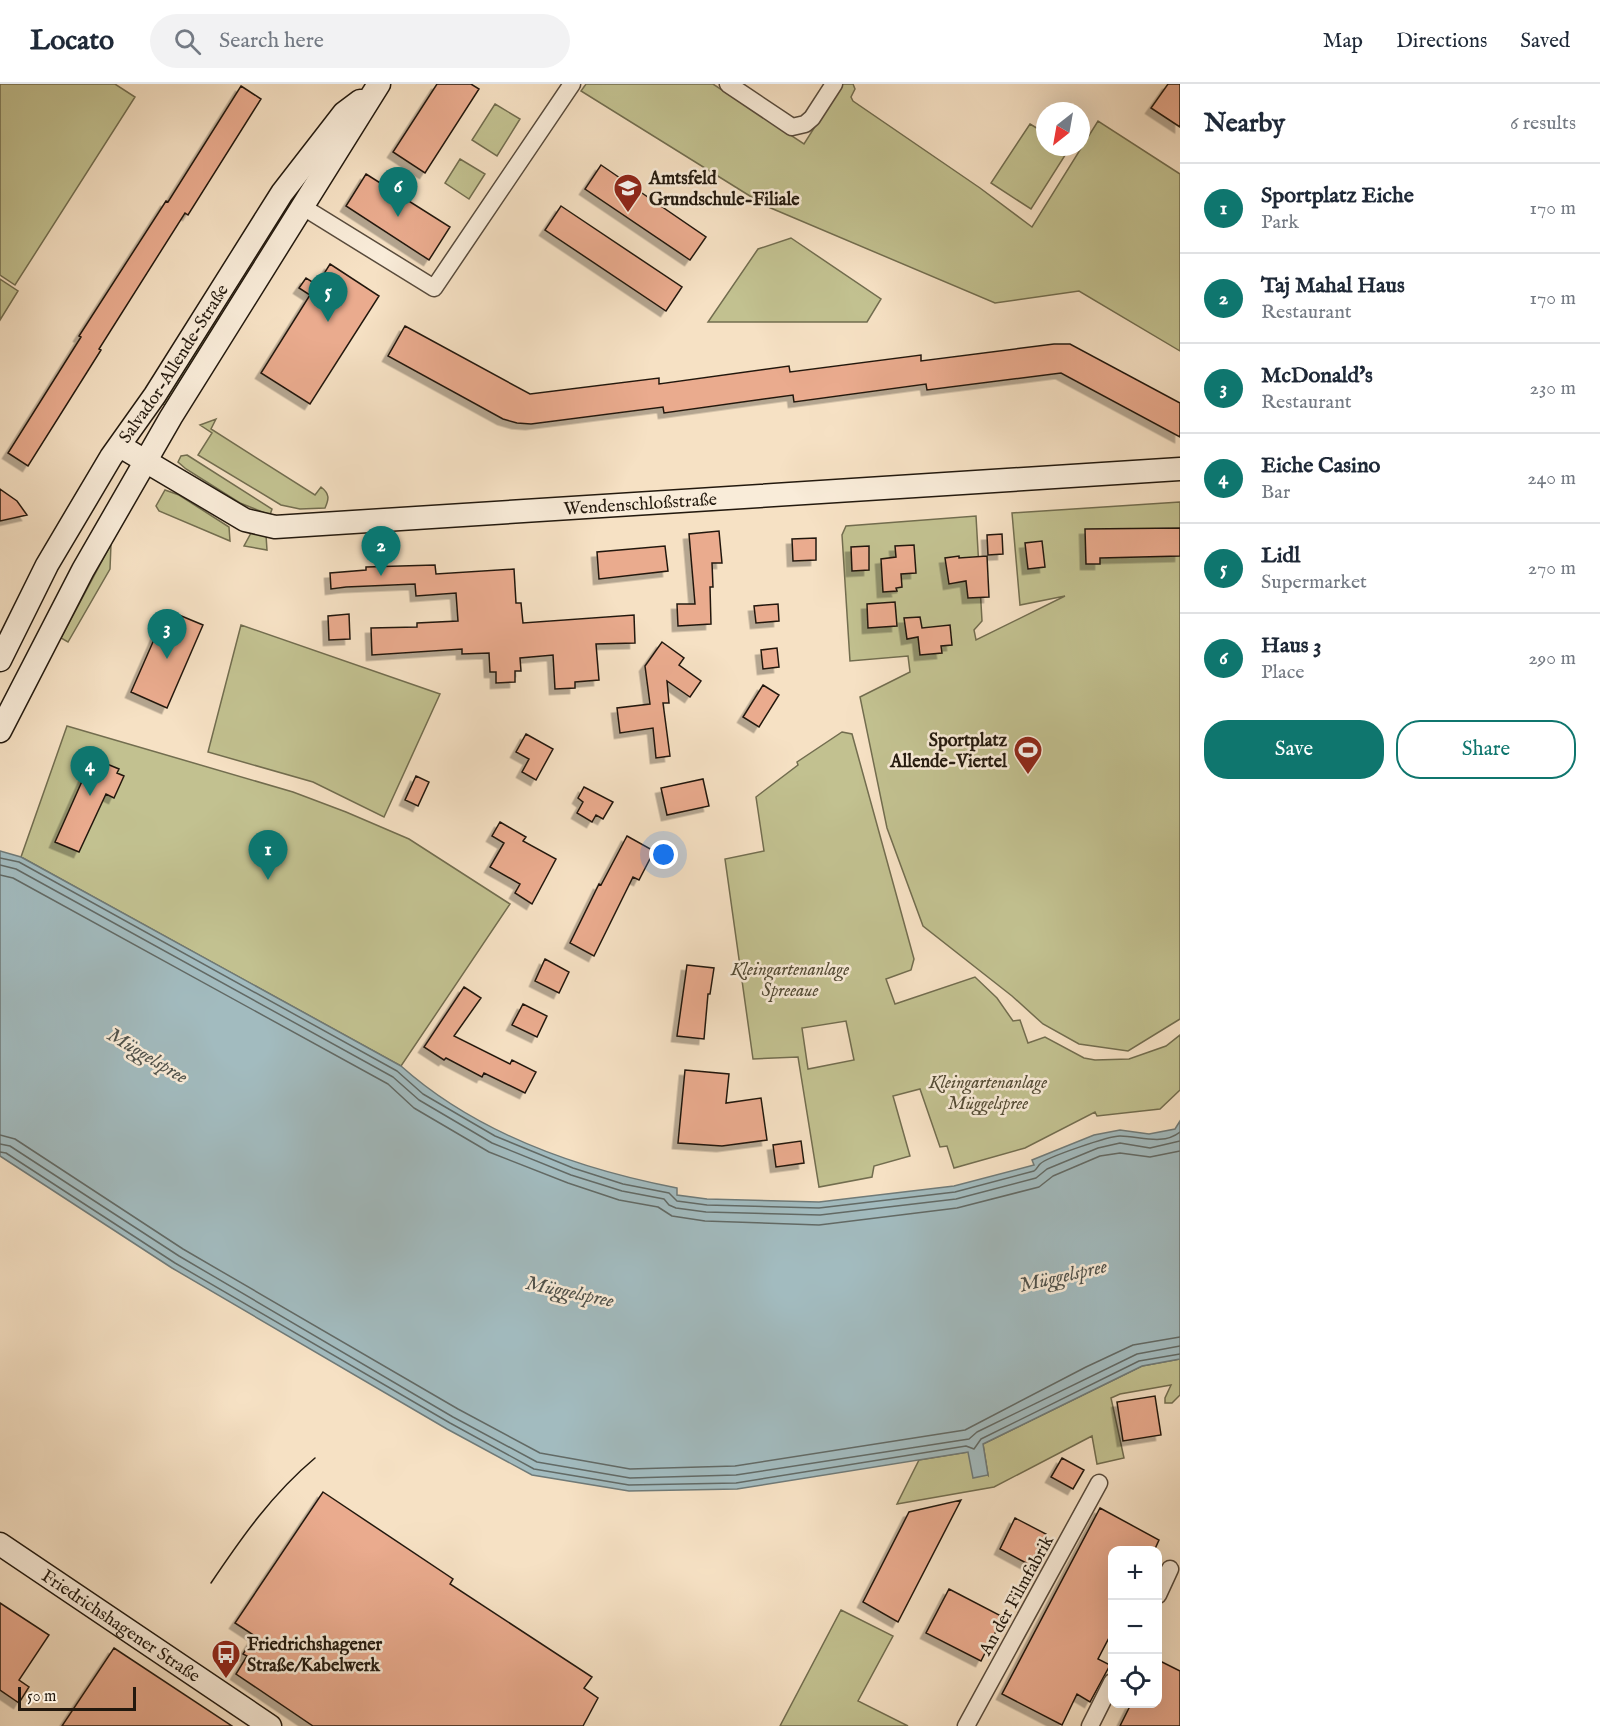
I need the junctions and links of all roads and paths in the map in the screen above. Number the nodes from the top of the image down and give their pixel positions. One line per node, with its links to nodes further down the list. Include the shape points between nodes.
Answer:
1 (572, 84): 5 (street, via 434,288)
2 (728, 84): 3 (street, via 792,127 812,118)
3 (834, 84)
4 (374, 86): 5 (main road, Salvador-Allende-Straße); 6 (main road, Salvador-Allende-Straße, via 344,113 282,193)
5 (303, 207): 7 (main road, Salvador-Allende-Straße)
6 (120, 446): 7 (main road, Wendenschloßstraße); 9 (main road, Salvador-Allende-Straße, via 47,565)
7 (146, 460): 8 (main road, Wendenschloßstraße, via 245,519 275,527); 10 (main road, Salvador-Allende-Straße, via 79,578)
8 (1180, 469)
9 (0, 660)
10 (0, 731)
11 (1099, 1483): 17 (street, An der Filmfabrik)
12 (0, 1544): 16 (main road, Friedrichshagener Straße)
13 (1170, 1569): 14 (street)
14 (1162, 1586)
15 (1108, 1692): 18 (street)
16 (270, 1726)
17 (966, 1726)
18 (1090, 1726)

